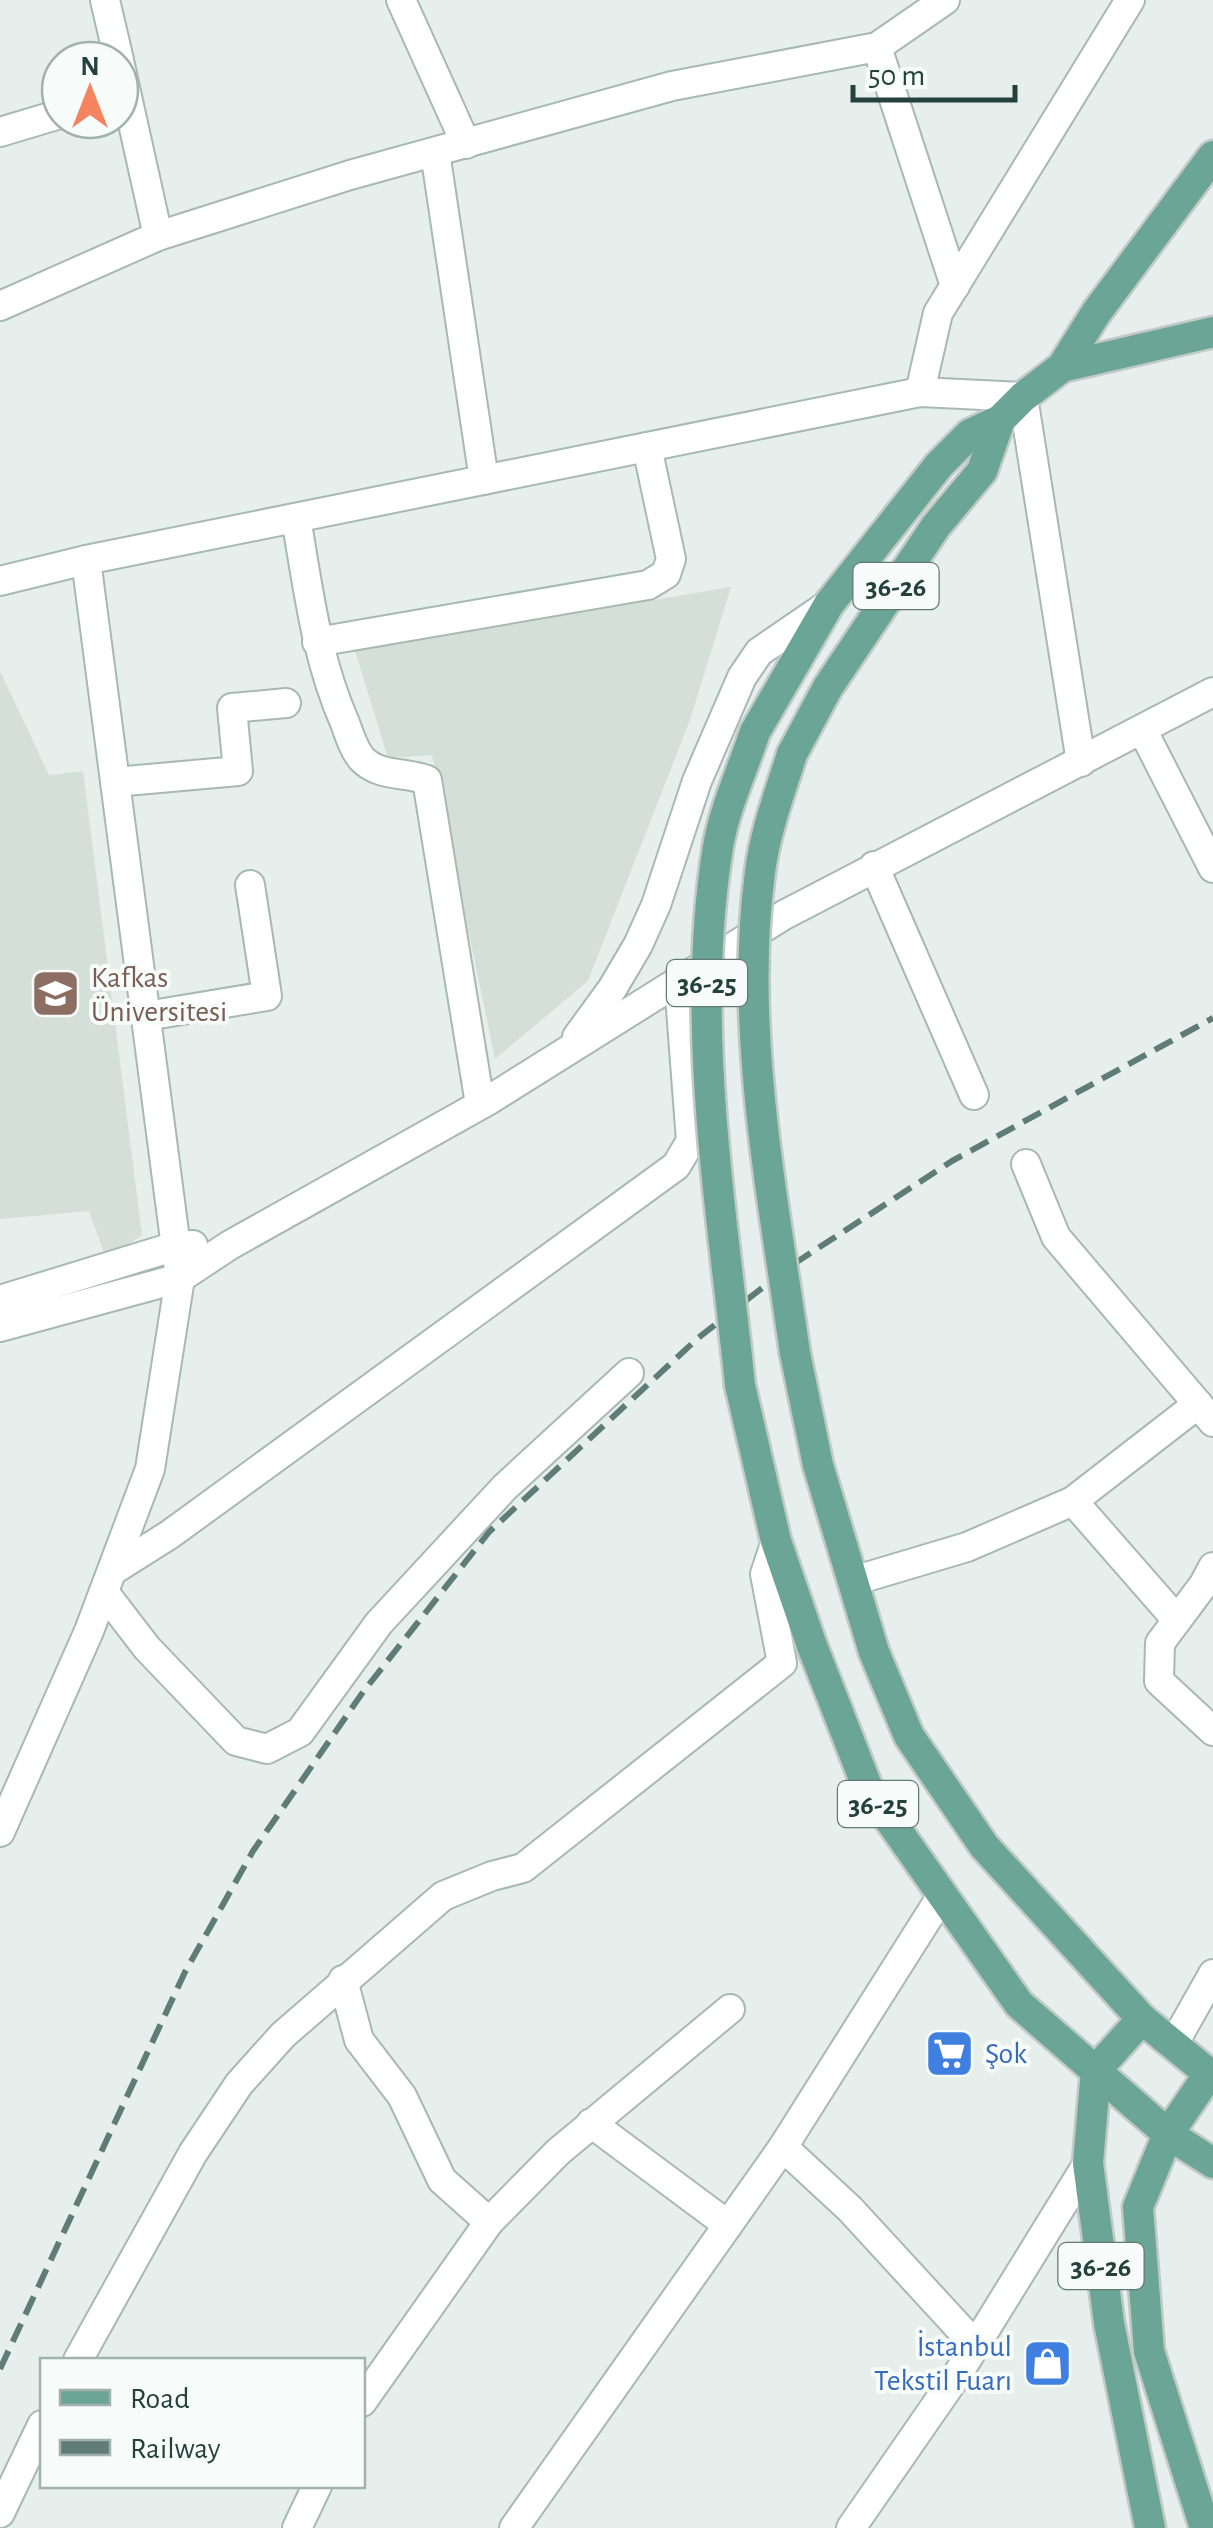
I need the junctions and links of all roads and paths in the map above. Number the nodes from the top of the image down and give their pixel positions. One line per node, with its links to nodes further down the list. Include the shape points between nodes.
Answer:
1 (106, 0): 5 (street)
2 (401, 0): 10 (street)
3 (945, 0): 6 (street)
4 (1130, 0): 14 (street)
5 (115, 40)
6 (877, 47): 10 (street, via 672,86); 14 (street)
7 (40, 120): 8 (street)
8 (0, 132)
9 (134, 140): 13 (street)
10 (466, 144): 11 (street)
11 (435, 152): 13 (street); 22 (street)
12 (1213, 156): 17 (main road, 36-26)
13 (158, 236): 15 (street)
14 (955, 286): 18 (street, via 938,314)
15 (0, 306)
16 (1213, 332): 17 (main road)
17 (1062, 367): 19 (main road, 36-26)
18 (920, 392): 19 (street); 21 (street)
19 (1023, 397): 20 (main road, 36-26); 31 (street)
20 (1000, 420): 26 (main road, 36-25, via 970,434 938,465); 42 (main road, 36-26, bridge, via 982,470 828,687 792,754 760,870 756,920 753,1012)
21 (647, 447): 22 (street); 27 (street, via 671,559 666,574 648,585)
22 (484, 480): 23 (street)
23 (296, 518): 24 (street); 27 (street)
24 (86, 560): 25 (street); 32 (street)
25 (0, 581)
26 (829, 604): 38 (street, via 758,652 742,677 638,946); 51 (main road, 36-25, bridge, via 755,732 718,843 706,963 712,1110 740,1385)
27 (318, 642): 40 (street, via 333,697 362,758 378,770 427,780)
28 (1213, 692): 30 (street)
29 (286, 703): 32 (street, via 232,708 238,771)
30 (1143, 731): 31 (street); 34 (street)
31 (1081, 762): 33 (street)
32 (115, 782): 37 (street)
33 (874, 866): 36 (street); 39 (street)
34 (1213, 868)
35 (250, 884): 37 (street, via 267,996)
36 (679, 983): 38 (street); 53 (street, via 691,1141 676,1166)
37 (146, 1016): 44 (street)
38 (569, 1048): 40 (street)
39 (974, 1094)
40 (480, 1104): 43 (street)
41 (1026, 1164): 49 (street, via 1056,1237)
42 (772, 1189): 54 (main road, 36-25, bridge, via 818,1465)
43 (230, 1244): 44 (street); 45 (street)
44 (176, 1246): 45 (street); 46 (street)
45 (180, 1278): 47 (street); 53 (street, via 150,1469)
46 (0, 1300)
47 (0, 1328)
48 (629, 1373): 53 (street, via 505,1487 392,1610 300,1732 267,1749 236,1741 158,1660)
49 (1205, 1413): 50 (street)
50 (1073, 1501): 54 (street, via 967,1547); 55 (street)
51 (776, 1541): 58 (main road, 36-25, via 868,1788); 60 (street, via 766,1574 782,1663 523,1868 443,1896)
52 (1213, 1567): 55 (street)
53 (108, 1582): 57 (street)
54 (853, 1582): 62 (main road, 36-25, via 908,1736 984,1846)
55 (1178, 1620): 56 (street, via 1160,1643 1159,1681)
56 (1213, 1731)
57 (0, 1832)
58 (941, 1897): 64 (main road, 36-25, via 1019,2004); 68 (street)
59 (1213, 1974): 63 (street)
60 (343, 1980): 71 (street, via 360,2040 402,2096 442,2180); 74 (street, via 240,2084 193,2153)
61 (730, 2009): 66 (street)
62 (1142, 2019): 63 (main road, 36-25); 64 (main road)
63 (1173, 2045): 65 (main road, 36-25)
64 (1096, 2070): 67 (main road, 36-25); 69 (main road, 36-26)
65 (1211, 2075): 67 (main road, 36-26)
66 (591, 2123): 71 (street); 72 (street)
67 (1168, 2134): 70 (main road); 83 (main road, 36-26, via 1138,2207 1149,2351)
68 (783, 2148): 72 (street); 73 (street, via 850,2209)
69 (1088, 2163): 73 (street); 82 (main road, 36-26, via 1109,2322)
70 (1213, 2163)
71 (488, 2222): 75 (street)
72 (728, 2225): 80 (street)
73 (976, 2346): 81 (street)
74 (79, 2358)
75 (365, 2398)
76 (40, 2429): 78 (street)
77 (315, 2488): 79 (street)
78 (0, 2513)
79 (297, 2528)
80 (514, 2528)
81 (851, 2528)
82 (1150, 2528)
83 (1205, 2528)

